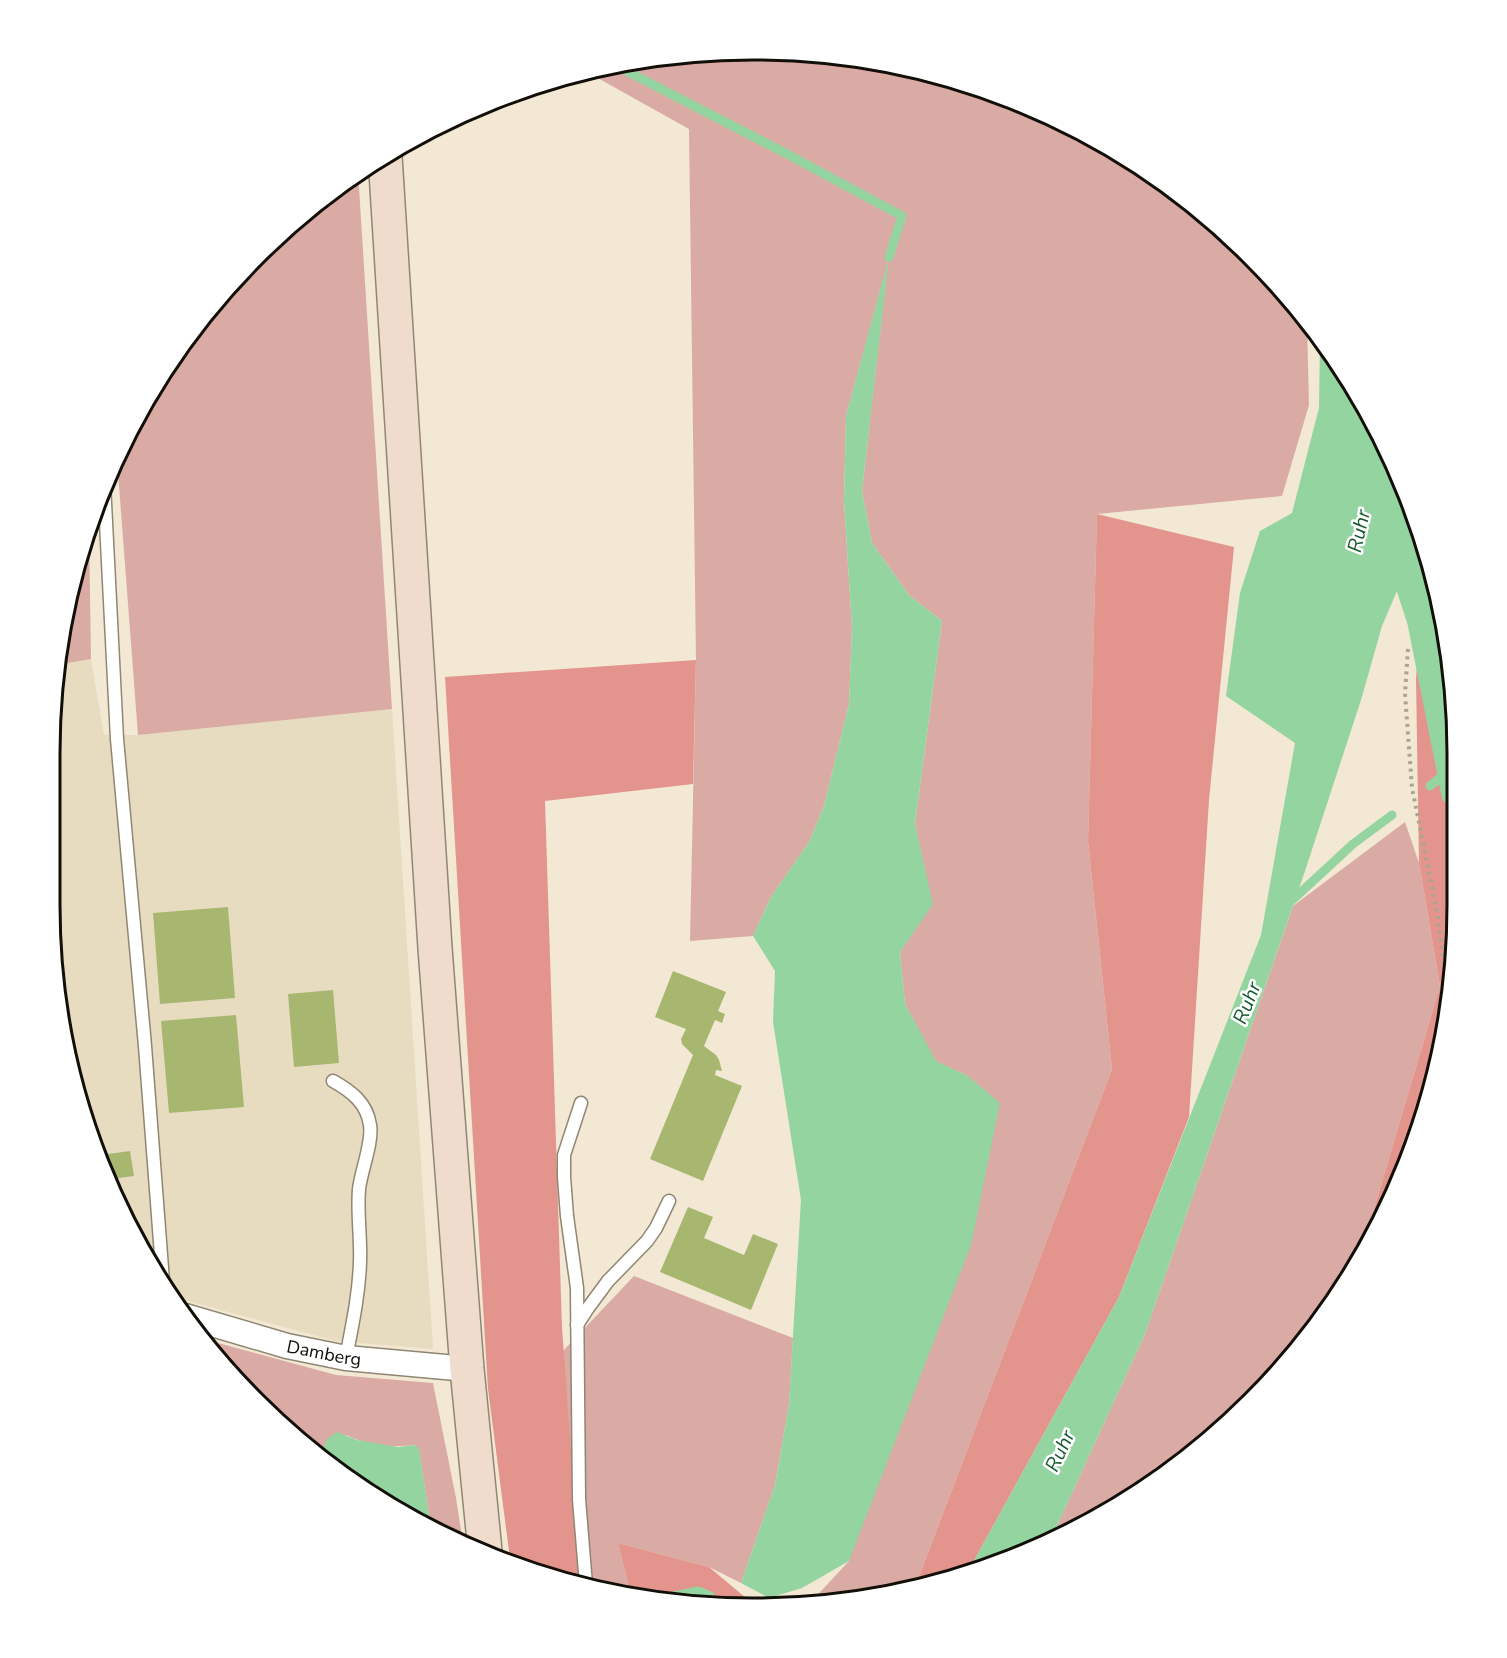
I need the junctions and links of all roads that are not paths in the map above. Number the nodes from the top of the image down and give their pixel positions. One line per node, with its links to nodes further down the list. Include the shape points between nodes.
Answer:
1 (386, 166): 10 (main road, via 435,948)
2 (105, 509): 6 (lane, via 117,739)
3 (333, 1082): 9 (lane, via 363,1104 370,1126 359,1194 358,1291)
4 (581, 1103): 8 (lane, via 564,1155 577,1288)
5 (669, 1201): 8 (lane, via 647,1241 608,1281)
6 (162, 1265)
7 (198, 1320): 9 (street, Damberg, via 287,1347)
8 (576, 1326): 12 (lane, via 579,1499)
9 (346, 1358): 10 (street, Damberg)
10 (467, 1369): 11 (main road)
11 (484, 1543)
12 (585, 1577)

